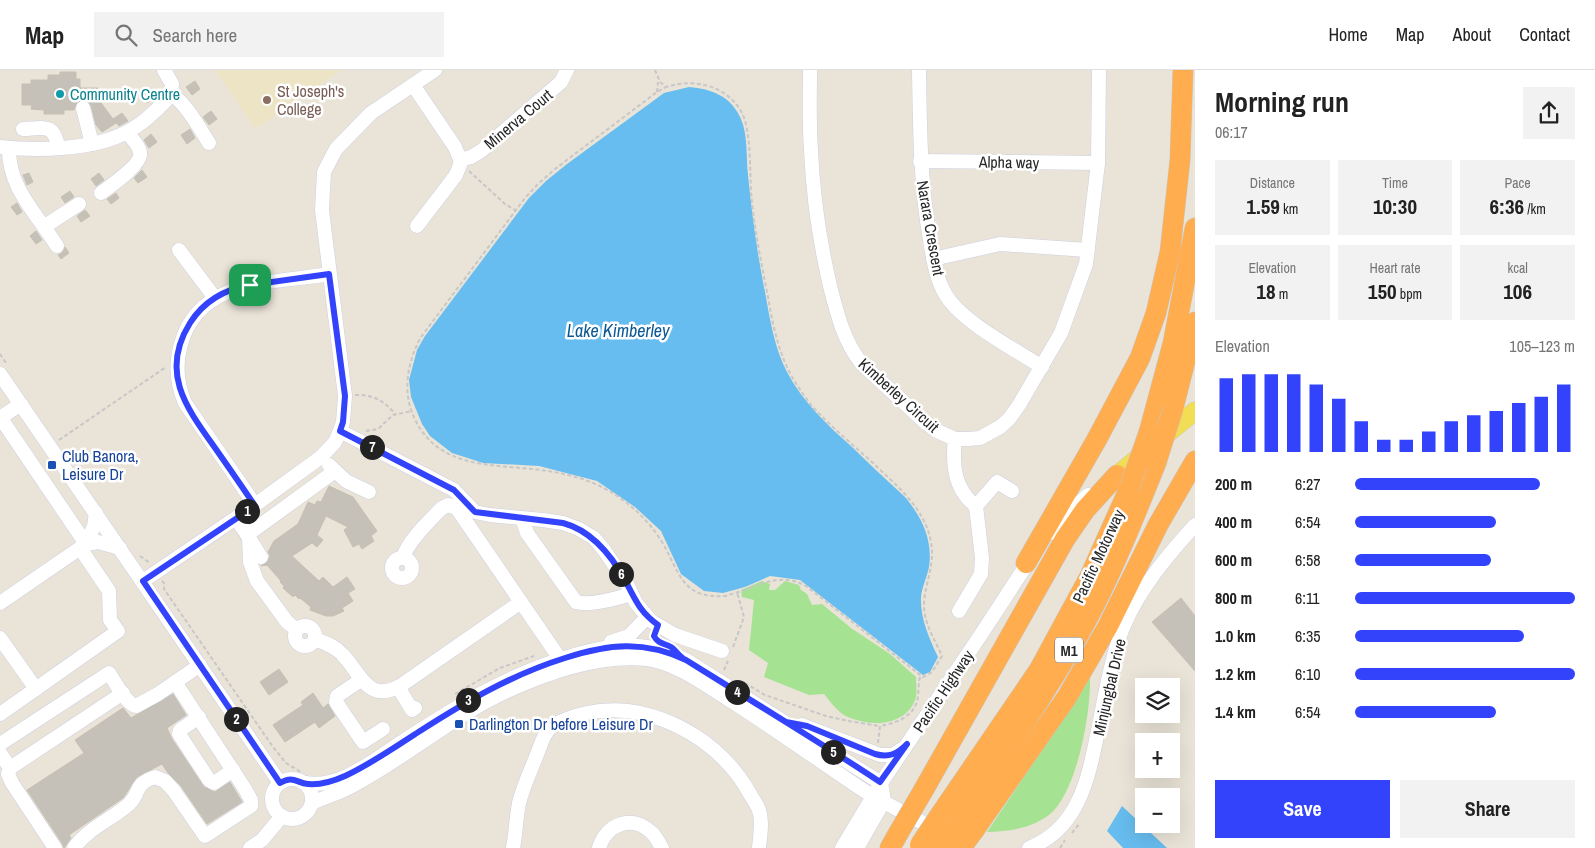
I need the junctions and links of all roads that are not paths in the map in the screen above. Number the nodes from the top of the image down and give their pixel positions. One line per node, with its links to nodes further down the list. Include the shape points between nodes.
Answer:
1 (164, 70): 9 (street, via 172,84)
2 (435, 70): 8 (street)
3 (567, 70): 18 (street, Minerva Court, via 561,82 474,156)
4 (810, 70): 38 (street, Kimberley Circuit, via 811,150 816,202 823,257 842,332 861,363 935,430)
5 (919, 70): 17 (street, Narara Crescent)
6 (1100, 70): 19 (street, Kimberley Circuit)
7 (1183, 70): 55 (highway, via 1180,160 1170,252 1156,313 1140,358)
8 (413, 85): 18 (street, via 455,147); 29 (street, via 371,113 336,149 324,172 322,210)
9 (172, 95): 12 (street); 13 (street, via 183,105)
10 (83, 108): 14 (street)
11 (23, 129): 15 (street, via 51,130 56,135)
12 (127, 132): 14 (street); 20 (street, via 141,155 129,170)
13 (209, 143)
14 (92, 144): 15 (street)
15 (58, 147): 16 (street)
16 (4, 148): 22 (street, via 16,185)
17 (920, 161): 19 (street, Alpha way); 28 (street, Narara Crescent)
18 (460, 163): 23 (street, via 456,175)
19 (1098, 163): 27 (street, Kimberley Circuit)
20 (101, 193)
21 (79, 204): 22 (street)
22 (45, 226): 25 (street)
23 (417, 226)
24 (1195, 228): 42 (highway, Pacific Motorway / M1, bridge, via 1174,343 1149,432)
25 (57, 246)
26 (179, 250): 30 (street)
27 (1088, 250): 28 (street, via 1000,244); 32 (street, Kimberley Circuit, via 1061,333)
28 (933, 259): 32 (street, Narara Crescent, via 948,300 956,308)
29 (329, 274): 30 (street, via 245,286); 37 (street, via 345,396)
30 (215, 298): 45 (street, via 196,315 184,334 177,363 179,384 188,410)
31 (1195, 322): 90 (highway, Pacific Motorway / M1, bridge, via 1156,463 1123,545 1092,611)
32 (1042, 367): 38 (street, Kimberley Circuit, via 1009,419 1000,427 980,438)
33 (0, 374): 34 (street)
34 (21, 404): 36 (street); 47 (street)
35 (1195, 411): 42 (main road)
36 (0, 417): 52 (street)
37 (340, 431): 39 (street); 48 (street, via 454,490 475,512)
38 (955, 439): 46 (street, via 953,457 958,484 966,499)
39 (321, 458): 41 (street); 45 (street)
40 (1195, 461): 90 (highway, via 1067,697)
41 (335, 471): 44 (street, via 354,486); 51 (street)
42 (1123, 482): 55 (street, Pacific Highway, via 1097,488 1066,515); 90 (highway, Pacific Motorway / M1, via 1090,576 1039,670); 91 (highway, bridge, via 1085,510 1065,539)
43 (1012, 491): 46 (street, via 997,482)
44 (369, 492)
45 (255, 506): 49 (street)
46 (976, 506): 61 (street, via 981,574)
47 (96, 514): 52 (street, via 94,526); 53 (street)
48 (522, 518): 58 (street, via 563,523 588,534 607,554); 58 (street, via 527,533 576,602)
49 (236, 519): 51 (street); 56 (street)
50 (1195, 525): 104 (street, Minjungbal Drive, via 1147,585 1123,629 1089,771 1077,805 1053,834)
51 (248, 536): 57 (street, via 250,562); 57 (street, via 261,561)
52 (83, 546): 53 (street, via 98,542); 60 (street); 72 (street, via 109,591 110,620 118,631)
53 (120, 548): 56 (street)
54 (403, 558): 59 (street, via 440,510 446,505 452,506 458,510)
55 (1026, 564): 80 (street, Pacific Highway)
56 (143, 581): 68 (street)
57 (257, 581): 69 (street, via 287,622 297,630 296,639 301,645 310,645 315,639 336,649)
58 (631, 594): 62 (street)
59 (521, 602): 67 (street); 71 (street)
60 (0, 603)
61 (959, 611)
62 (652, 621): 64 (street); 65 (street, via 675,635); 66 (street, via 655,639)
63 (0, 638): 72 (street)
64 (602, 648): 66 (street, via 640,646); 67 (street)
65 (728, 653)
66 (680, 657): 77 (street)
67 (560, 659): 86 (street, via 480,693 344,777 328,783)
68 (200, 665): 70 (street); 85 (street)
69 (360, 680): 71 (street, via 378,691); 78 (street, via 338,696 336,702 364,742)
70 (175, 682): 73 (street, via 136,706); 76 (street)
71 (398, 687): 74 (street, via 412,710)
72 (36, 689): 75 (street)
73 (122, 693): 79 (street, via 109,673); 82 (street)
74 (415, 708)
75 (0, 714)
76 (198, 717): 83 (street); 83 (street, via 179,734 209,780 214,783)
77 (786, 722): 80 (street, via 807,726 880,755 896,754); 84 (street)
78 (382, 729)
79 (0, 744)
80 (907, 744): 84 (street, Pacific Highway)
81 (0, 753): 82 (street)
82 (10, 768): 93 (street, via 8,774 12,783)
83 (233, 770): 94 (street, via 251,800 251,806 204,836 174,791 165,781 154,777 145,780 130,803 96,826)
84 (880, 782): 87 (street, Pacific Highway)
85 (280, 783): 86 (street, via 290,779); 89 (street, via 272,800)
86 (304, 783): 88 (street, via 311,792)
87 (878, 798): 88 (street, via 698,680 676,668 649,660 625,658 572,667 505,692 350,788); 90 (street); 100 (street); 101 (street)
88 (312, 802): 89 (street, via 307,812 298,818)
89 (282, 816): 95 (street, via 262,840)
90 (960, 830): 92 (highway, Pacific Motorway / M1, bridge); 102 (highway, Pacific Motorway / M1, bridge); 103 (highway, bridge)
91 (895, 840)
92 (919, 846)
93 (55, 848)
94 (74, 848)
95 (250, 848)
96 (513, 848): 99 (street, via 521,797 547,732 558,722 610,710 641,714 676,726 722,757 759,810)
97 (599, 848): 98 (street, via 612,827 628,822 642,825 652,832)
98 (662, 848)
99 (759, 848)
100 (842, 848)
101 (858, 848)
102 (940, 848)
103 (961, 848)
104 (1029, 848)

